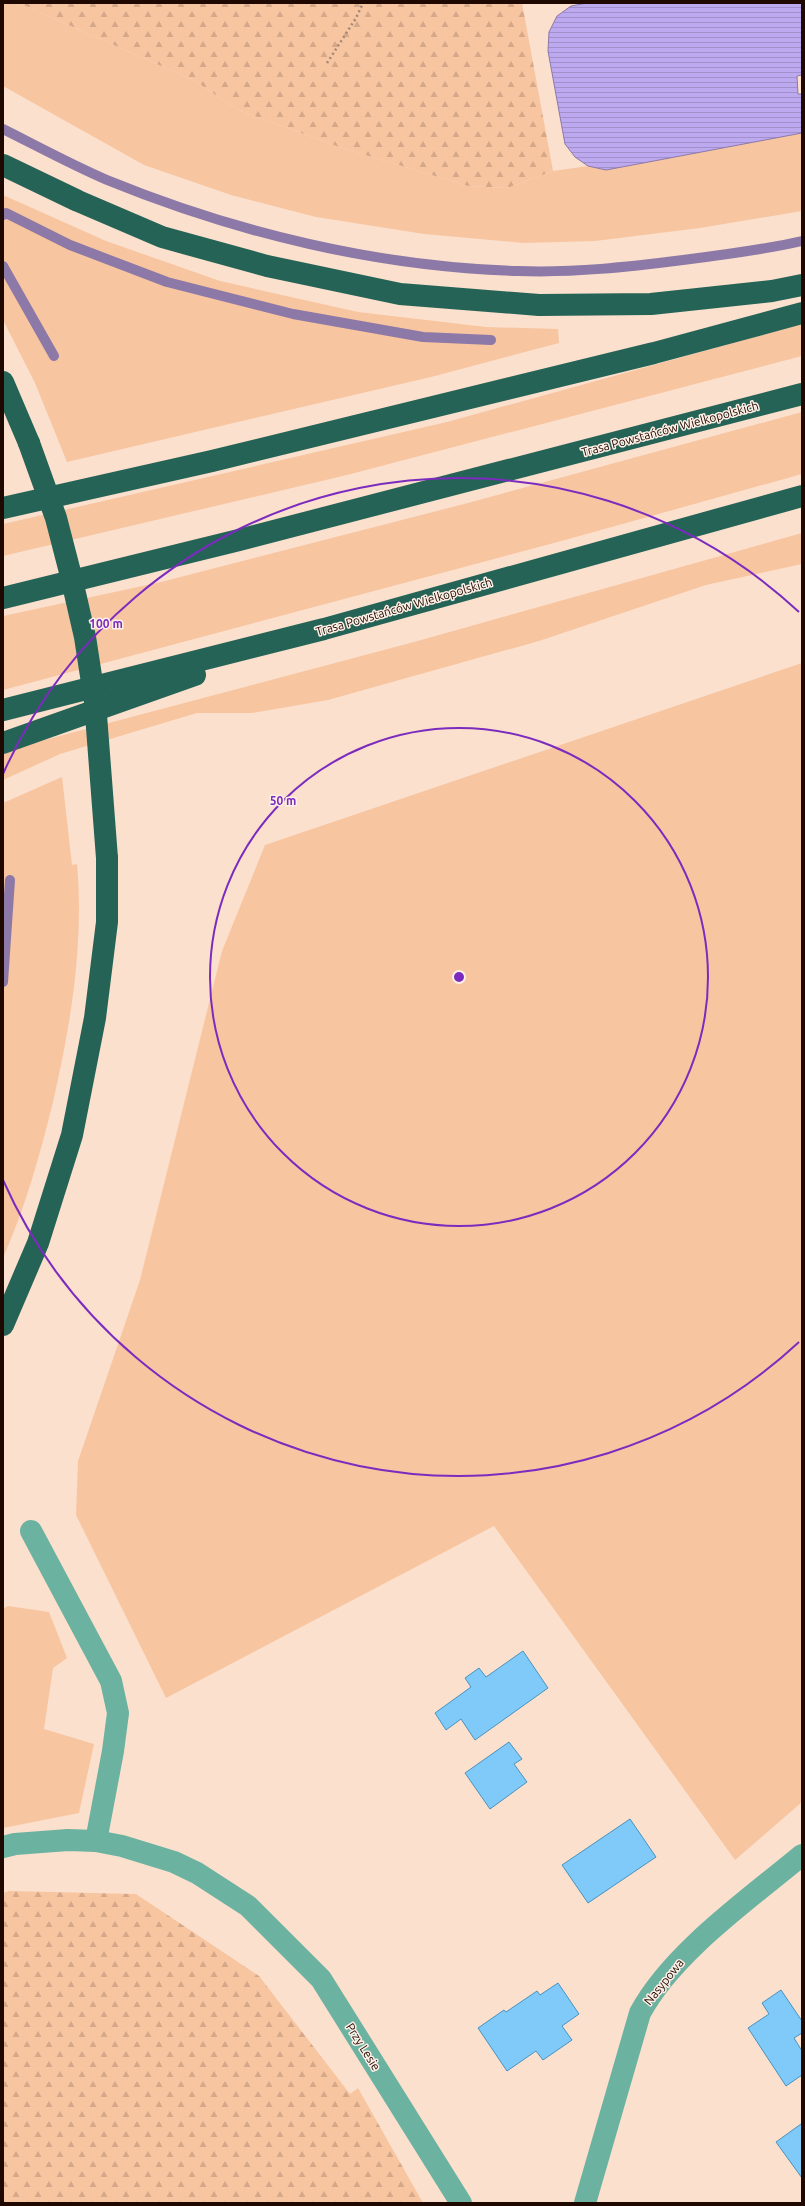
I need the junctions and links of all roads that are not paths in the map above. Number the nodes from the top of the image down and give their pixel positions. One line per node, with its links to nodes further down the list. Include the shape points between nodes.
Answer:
1 (3, 165): 2 (highway, via 162,237 267,266 400,294 539,305 651,304 772,291)
2 (802, 285)
3 (802, 313): 7 (highway, via 654,353 336,431)
4 (3, 382): 12 (highway, bridge, via 29,443 56,518 71,576 95,702 107,858 107,922 95,1018 72,1135 38,1243)
5 (802, 394): 8 (highway, Trasa Powstańców Wielkopolskich, via 239,540)
6 (802, 496): 9 (highway, Trasa Powstańców Wielkopolskich)
7 (3, 508)
8 (3, 598)
9 (324, 629): 10 (highway, Trasa Powstańców Wielkopolskich); 11 (highway)
10 (3, 710)
11 (3, 743)
12 (3, 1325)
13 (31, 1531): 14 (street, via 111,1681 118,1713)
14 (96, 1841): 15 (street, Przy Lesie, via 68,1840); 17 (street, Przy Lesie, via 174,1862 197,1873 248,1906 321,1979)
15 (3, 1847)
16 (802, 1855): 18 (street, Nasypowa, via 694,1946 647,2000 640,2014)
17 (460, 2203)
18 (585, 2203)

